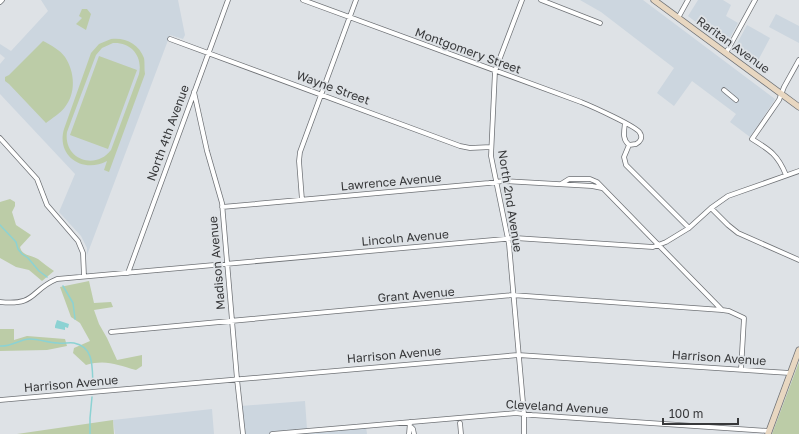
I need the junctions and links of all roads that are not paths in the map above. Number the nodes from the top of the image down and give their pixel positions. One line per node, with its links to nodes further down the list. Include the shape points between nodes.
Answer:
1 (228, 0): 14 (street, North 4th Avenue)
2 (303, 0): 9 (street, Montgomery Street)
3 (356, 0): 9 (street)
4 (522, 0): 16 (street, North 2nd Avenue)
5 (541, 0): 11 (street)
6 (654, 0): 10 (main road, Raritan Avenue)
7 (688, 0): 10 (street)
8 (755, 0): 13 (street)
9 (350, 17): 16 (street, Montgomery Street); 20 (street)
10 (678, 18): 13 (main road, Raritan Avenue)
11 (600, 23)
12 (170, 39): 14 (street, Wayne Street)
13 (726, 53): 19 (main road, Raritan Avenue)
14 (208, 54): 18 (street, North 4th Avenue); 20 (street, Wayne Street)
15 (799, 60): 19 (street)
16 (495, 71): 23 (street, Montgomery Street, via 572,98); 26 (street, North 2nd Avenue)
17 (724, 90): 21 (street)
18 (194, 92): 31 (street, Madison Avenue); 38 (street, North 4th Avenue)
19 (782, 94): 22 (main road, Raritan Avenue); 28 (street, via 752,139 776,156)
20 (322, 95): 26 (street, Wayne Street, via 460,146); 30 (street, via 300,152)
21 (736, 100)
22 (799, 107)
23 (625, 123): 25 (street, via 624,138); 25 (street, Montgomery Street, via 641,134 639,142)
24 (0, 138): 39 (street, via 37,179 48,205 78,240 83,253)
25 (629, 145): 33 (street, via 624,157 626,165)
26 (491, 147): 29 (street, North 2nd Avenue)
27 (799, 171): 28 (street, Lincoln Avenue)
28 (786, 175): 32 (street, Lincoln Avenue, via 728,196)
29 (496, 182): 30 (street, Lawrence Avenue); 34 (street, North 2nd Avenue); 35 (street, Lawrence Avenue, via 561,184 569,179 590,179 597,182)
30 (302, 200): 31 (street, Lawrence Avenue)
31 (222, 207): 37 (street, Madison Avenue)
32 (711, 208): 33 (street, Lincoln Avenue); 36 (street, via 738,233)
33 (689, 228): 35 (street, Lincoln Avenue)
34 (508, 239): 35 (street, Lincoln Avenue, via 653,247); 37 (street, Lincoln Avenue); 40 (street, North 2nd Avenue)
35 (659, 245): 42 (street, Lawrence Avenue)
36 (799, 260)
37 (227, 264): 38 (street, Lincoln Avenue); 43 (street, Madison Avenue)
38 (128, 273): 39 (street, Lincoln Avenue)
39 (84, 276): 41 (street, Lincoln Avenue, via 57,279 25,301)
40 (512, 295): 42 (street, Grant Avenue); 43 (street, Grant Avenue); 46 (street, North 2nd Avenue)
41 (0, 302)
42 (722, 310): 47 (street, Lawrence Avenue, via 744,318)
43 (232, 321): 44 (street, Grant Avenue); 49 (street, Madison Avenue)
44 (111, 332)
45 (799, 350): 48 (main road)
46 (518, 355): 47 (street, Harrison Avenue); 49 (street, Harrison Avenue); 51 (street, North 2nd Avenue)
47 (742, 370): 48 (street, Harrison Avenue)
48 (790, 373): 54 (main road)
49 (237, 379): 50 (street, Harrison Avenue); 55 (street, Madison Avenue)
50 (0, 400)
51 (524, 414): 53 (street, Cleveland Avenue); 54 (street, Cleveland Avenue); 60 (street, North 2nd Avenue)
52 (460, 423): 59 (street)
53 (410, 424): 56 (street, Cleveland Avenue); 57 (street); 58 (street)
54 (769, 433)
55 (244, 434)
56 (272, 434)
57 (409, 434)
58 (414, 434)
59 (461, 434)
60 (524, 434)

